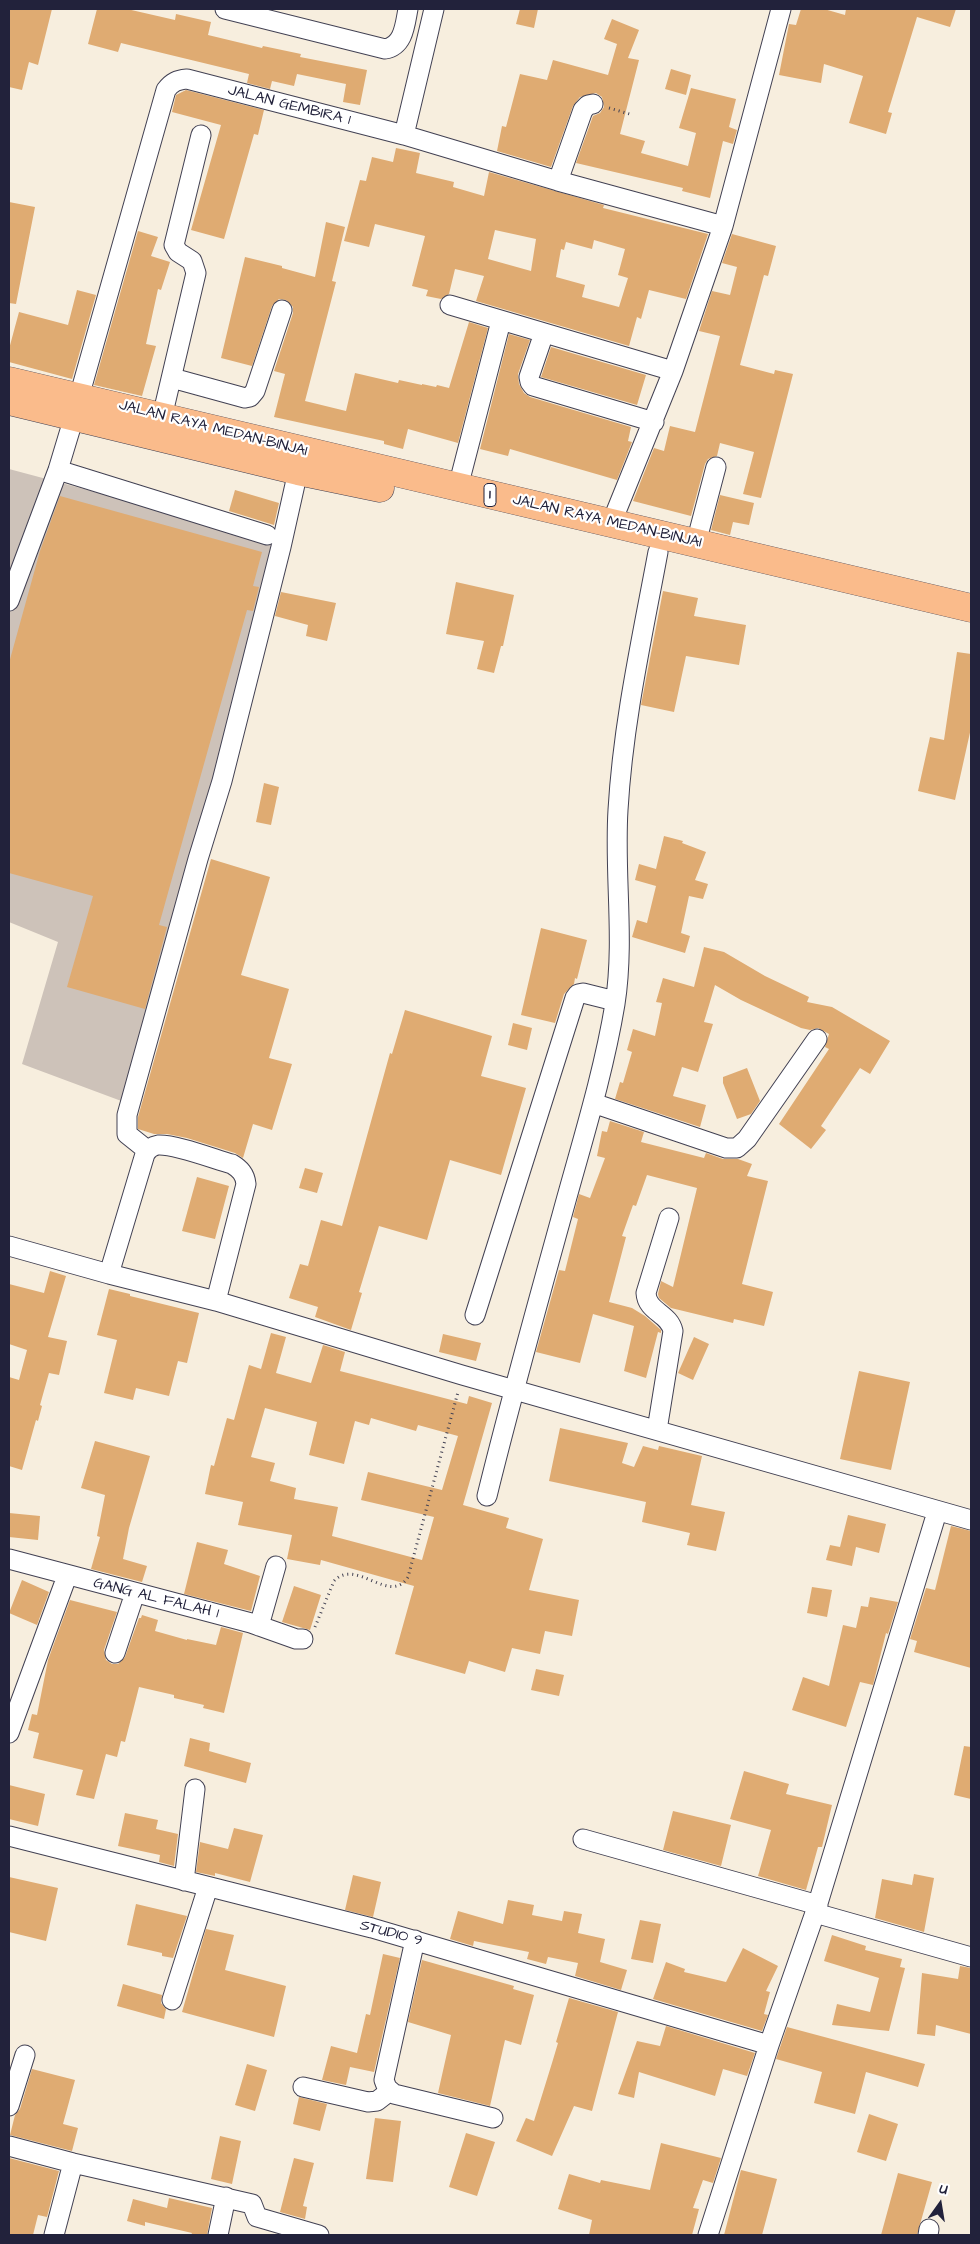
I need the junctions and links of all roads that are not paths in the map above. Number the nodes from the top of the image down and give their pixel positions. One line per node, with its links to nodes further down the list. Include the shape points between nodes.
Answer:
1 (225, 9): 2 (street, via 385,49 399,41)
2 (408, 9)
3 (434, 9): 7 (street)
4 (781, 9): 9 (street)
5 (594, 104): 8 (street, via 583,110)
6 (201, 135): 15 (street, via 174,245 178,252 192,260 196,273)
7 (404, 135): 8 (street, JALAN GEMBIRA 1); 18 (street, JALAN GEMBIRA 1, via 187,79 170,85)
8 (558, 181): 9 (street, JALAN GEMBIRA 1)
9 (723, 226): 14 (street)
10 (450, 305): 12 (street)
11 (282, 310): 15 (street, via 255,391 250,397)
12 (501, 321): 13 (street); 24 (street)
13 (544, 333): 14 (street); 20 (street, via 529,377 533,386)
14 (673, 371): 20 (street)
15 (172, 378): 19 (street)
16 (9, 381): 18 (highway, JALAN RAYA MEDAN-BINJAI / 1)
17 (9, 401): 18 (highway, JALAN RAYA MEDAN-BINJAI / 1)
18 (77, 407): 19 (highway, JALAN RAYA MEDAN-BINJAI / 1); 22 (street); 23 (highway, JALAN RAYA MEDAN-BINJAI / 1)
19 (162, 417): 24 (highway, JALAN RAYA MEDAN-BINJAI / 1)
20 (654, 422): 25 (street)
21 (716, 467): 27 (street)
22 (58, 470): 26 (street); 29 (street)
23 (298, 471): 28 (highway, JALAN RAYA MEDAN-BINJAI / 1, via 454,503); 35 (street, via 222,781 127,1115 127,1134)
24 (458, 487): 25 (highway, JALAN RAYA MEDAN-BINJAI / 1)
25 (611, 524): 27 (highway, JALAN RAYA MEDAN-BINJAI / 1)
26 (267, 535)
27 (696, 543): 30 (highway, JALAN RAYA MEDAN-BINJAI / 1)
28 (658, 552): 31 (highway, JALAN RAYA MEDAN-BINJAI / 1); 32 (street, via 623,746 618,814 619,961)
29 (9, 601)
30 (971, 608)
31 (971, 625)
32 (615, 1001): 34 (street); 40 (street, via 582,993 575,998)
33 (817, 1039): 34 (street, via 747,1139 737,1148 726,1148)
34 (593, 1103): 41 (street)
35 (148, 1150): 38 (street); 39 (street, via 152,1146 164,1145 232,1164 246,1179)
36 (669, 1218): 42 (street, via 646,1293 649,1305 667,1320 673,1331)
37 (9, 1246): 38 (street)
38 (109, 1274): 39 (street)
39 (216, 1300): 41 (street)
40 (475, 1315)
41 (513, 1388): 42 (street); 43 (street)
42 (657, 1430): 44 (street)
43 (487, 1496)
44 (937, 1512): 45 (street); 59 (street)
45 (971, 1520)
46 (9, 1560): 48 (street, GANG AL FALAH 1)
47 (276, 1566): 50 (street)
48 (67, 1576): 49 (street, GANG AL FALAH 1); 53 (street)
49 (134, 1593): 50 (street, GANG AL FALAH 1); 52 (street)
50 (259, 1626): 51 (street, GANG AL FALAH 1)
51 (303, 1640)
52 (115, 1653)
53 (9, 1733)
54 (195, 1789): 57 (street)
55 (9, 1836): 57 (street, STUDIO 9)
56 (582, 1839): 59 (street)
57 (184, 1881): 58 (street, STUDIO 9)
58 (208, 1886): 60 (street, STUDIO 9); 62 (street)
59 (817, 1909): 61 (street); 63 (street)
60 (415, 1940): 63 (street, STUDIO 9); 66 (street, via 384,2080)
61 (971, 1958)
62 (172, 2000)
63 (769, 2045): 75 (street)
64 (25, 2055): 67 (street)
65 (303, 2087): 66 (street, via 368,2102 377,2101)
66 (390, 2091): 68 (street)
67 (9, 2106)
68 (493, 2118)
69 (9, 2146): 70 (street)
70 (73, 2164): 71 (street); 72 (street)
71 (226, 2197): 73 (street); 74 (street, via 252,2204 257,2217)
72 (54, 2235)
73 (218, 2235)
74 (319, 2235)
75 (708, 2235)

